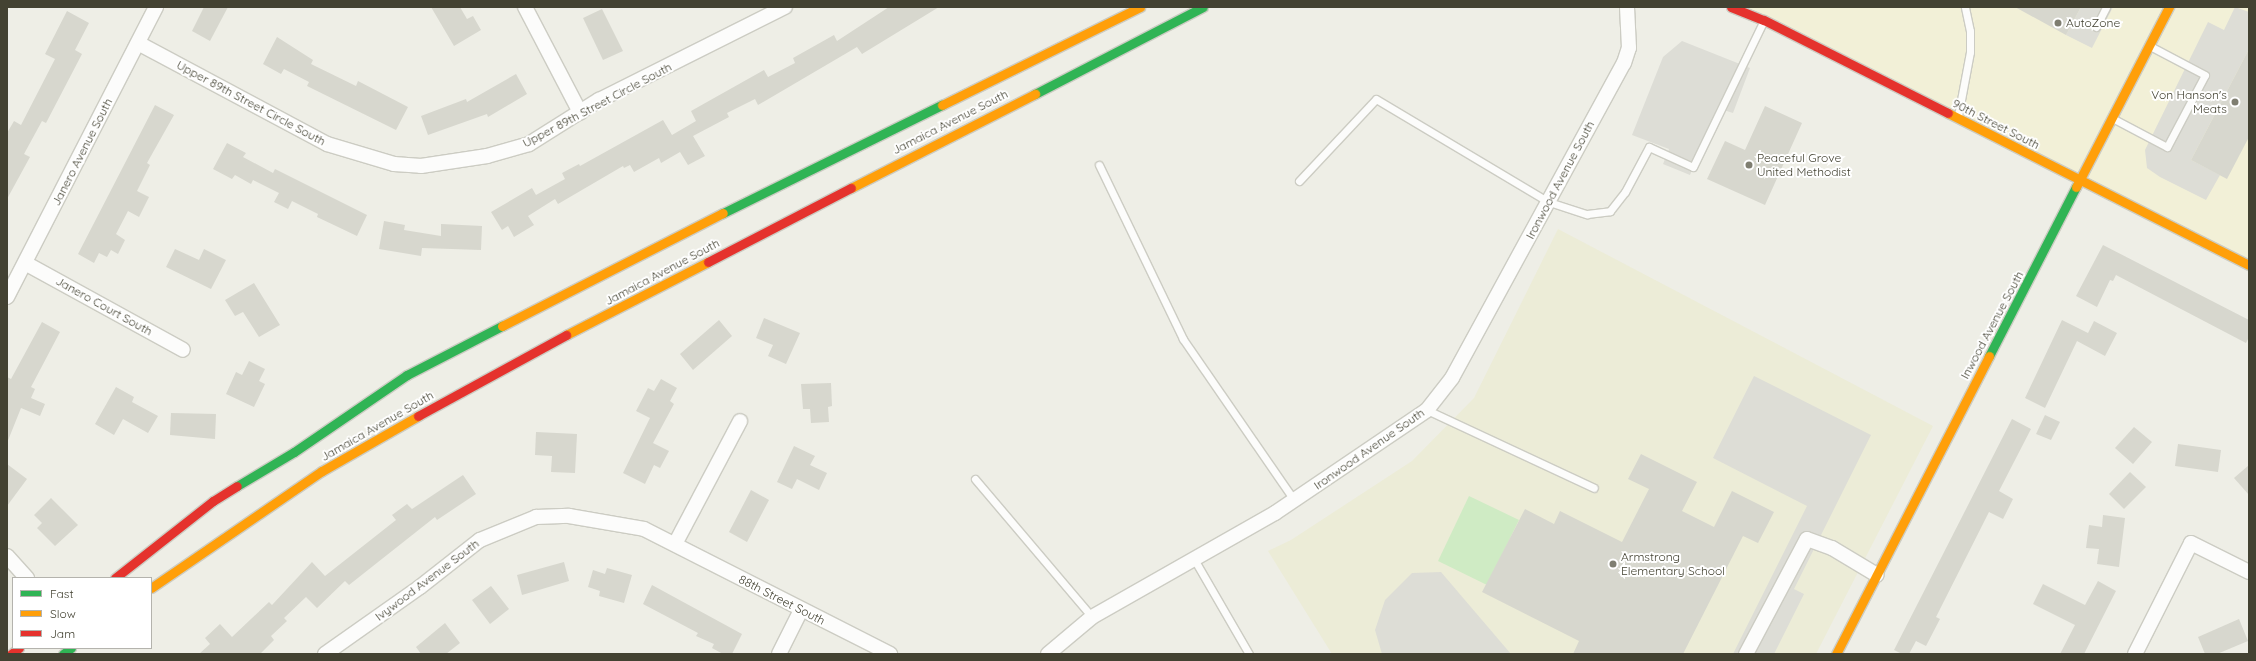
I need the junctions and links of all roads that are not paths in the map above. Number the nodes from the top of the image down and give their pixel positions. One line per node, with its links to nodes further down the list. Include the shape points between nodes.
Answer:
1 (156, 7): 13 (street, Janero Avenue South)
2 (525, 7): 15 (street)
3 (784, 7): 15 (street, Upper 89th Street Circle South)
4 (1140, 7): 37 (main road, Jamaica Avenue South, via 796,175 407,375 294,452 213,501)
5 (1203, 7): 38 (main road, Jamaica Avenue South, via 523,357 322,471)
6 (1627, 7): 21 (street, Ironwood Avenue South, via 1629,48 1624,63)
7 (1731, 7): 11 (main road, 90th Street South)
8 (1965, 7): 16 (lane, via 1970,31 1970,52 1967,79)
9 (2106, 7): 12 (lane)
10 (2169, 7): 14 (main road, Inwood Avenue South)
11 (1764, 20): 16 (main road, 90th Street South); 21 (lane, via 1693,167 1649,147 1625,192 1610,211 1586,214)
12 (2096, 27)
13 (138, 43): 15 (street, Upper 89th Street Circle South, via 327,144 394,164 421,166 487,156 529,144); 22 (street, Janero Avenue South)
14 (2149, 46): 17 (main road, Inwood Avenue South); 17 (lane, via 2205,75 2167,147)
15 (580, 112)
16 (1957, 118): 20 (main road, 90th Street South)
17 (2111, 118): 20 (main road, Inwood Avenue South)
18 (1099, 165): 30 (lane, via 1183,339)
19 (1299, 181): 21 (lane, via 1376,99)
20 (2080, 181): 23 (main road, 90th Street South); 35 (main road, Inwood Avenue South)
21 (1549, 202): 26 (street, Ironwood Avenue South, via 1452,378)
22 (25, 263): 24 (street, Janero Avenue South); 25 (street, Janero Court South)
23 (2249, 265)
24 (7, 297)
25 (183, 350)
26 (1427, 410): 29 (lane); 30 (street, Ironwood Avenue South)
27 (740, 421): 31 (street)
28 (975, 479): 40 (lane)
29 (1594, 488)
30 (1294, 500): 33 (street, Ironwood Avenue South)
31 (675, 544): 39 (street, 88th Street South); 41 (street, Ivywood Avenue South, via 644,529 621,524 569,516 536,517 480,540 420,587)
32 (7, 556): 36 (street)
33 (1194, 559): 40 (street, Ironwood Avenue South); 45 (lane)
34 (2249, 572): 48 (street, via 2191,543)
35 (1877, 575): 46 (street, via 1832,548 1806,539); 47 (main road, Inwood Avenue South)
36 (26, 577)
37 (116, 577)
38 (152, 587)
39 (802, 610): 42 (street); 43 (street, 88th Street South)
40 (1092, 617): 44 (street, Ironwood Avenue South)
41 (325, 654)
42 (779, 654)
43 (890, 654)
44 (1048, 654)
45 (1249, 654)
46 (1746, 654)
47 (1836, 654)
48 (2135, 654)

